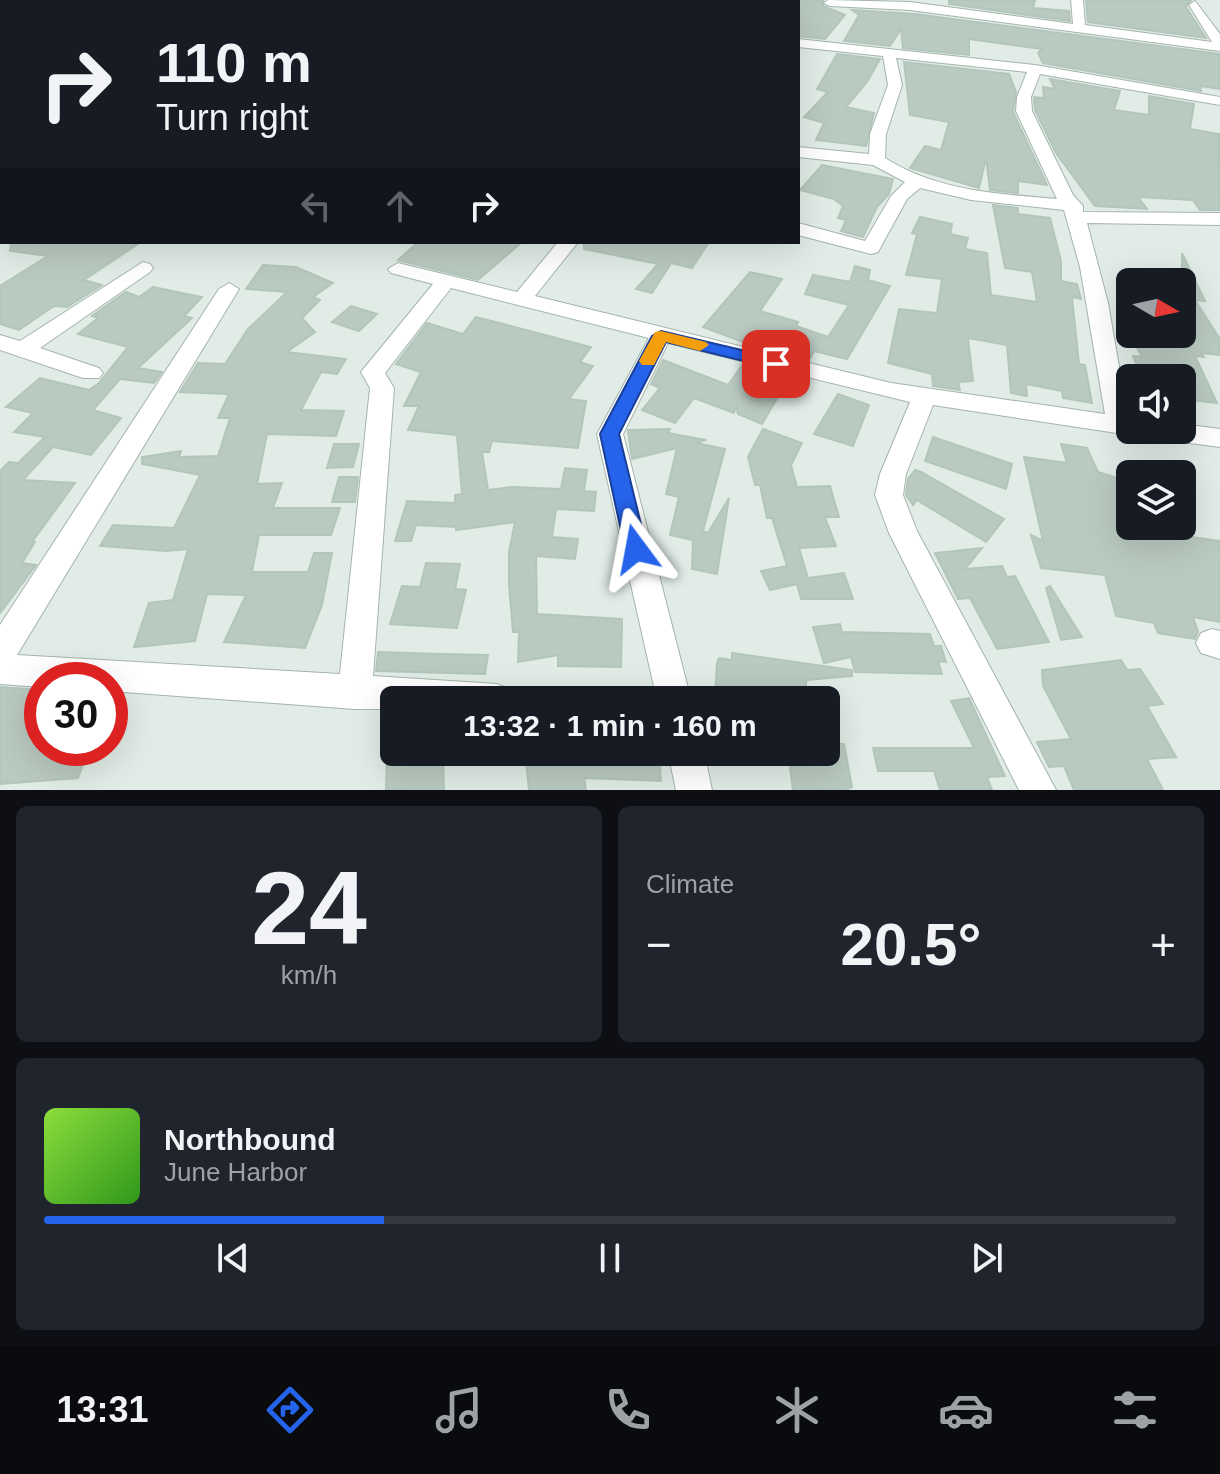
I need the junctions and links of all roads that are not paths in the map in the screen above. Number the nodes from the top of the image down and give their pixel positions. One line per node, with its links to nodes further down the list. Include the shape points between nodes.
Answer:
1 (1077, 0): 4 (street)
2 (830, 3): 4 (street, via 910,6)
3 (1195, 5): 6 (street)
4 (1079, 28): 6 (street)
5 (800, 43): 7 (street)
6 (1220, 46)
7 (889, 55): 8 (street); 11 (street, via 895,85 878,134)
8 (1035, 69): 9 (street); 13 (street, via 1024,111)
9 (1219, 102)
10 (800, 152): 11 (street)
11 (877, 160): 12 (street)
12 (917, 181): 13 (street); 15 (street, via 900,196 871,248)
13 (1074, 211): 14 (street); 26 (street)
14 (1220, 219)
15 (800, 230)
16 (566, 244): 21 (street)
17 (143, 268): 24 (street)
18 (398, 269): 19 (street)
19 (445, 283): 21 (street); 34 (street, via 373,372 382,388)
20 (229, 289): 31 (street)
21 (521, 300): 22 (street)
22 (661, 336): 27 (street); 33 (street, via 610,434)
23 (0, 342): 24 (street)
24 (23, 349): 25 (street)
25 (91, 373)
26 (1116, 388)
27 (924, 398): 28 (street); 38 (street, via 889,495 903,533)
28 (1116, 424)
29 (1196, 435): 30 (street)
30 (1220, 438)
31 (0, 653)
32 (0, 669): 34 (street)
33 (671, 686)
34 (355, 693): 35 (street)
35 (380, 694)
36 (689, 766): 37 (street)
37 (694, 790)
38 (1038, 790)

